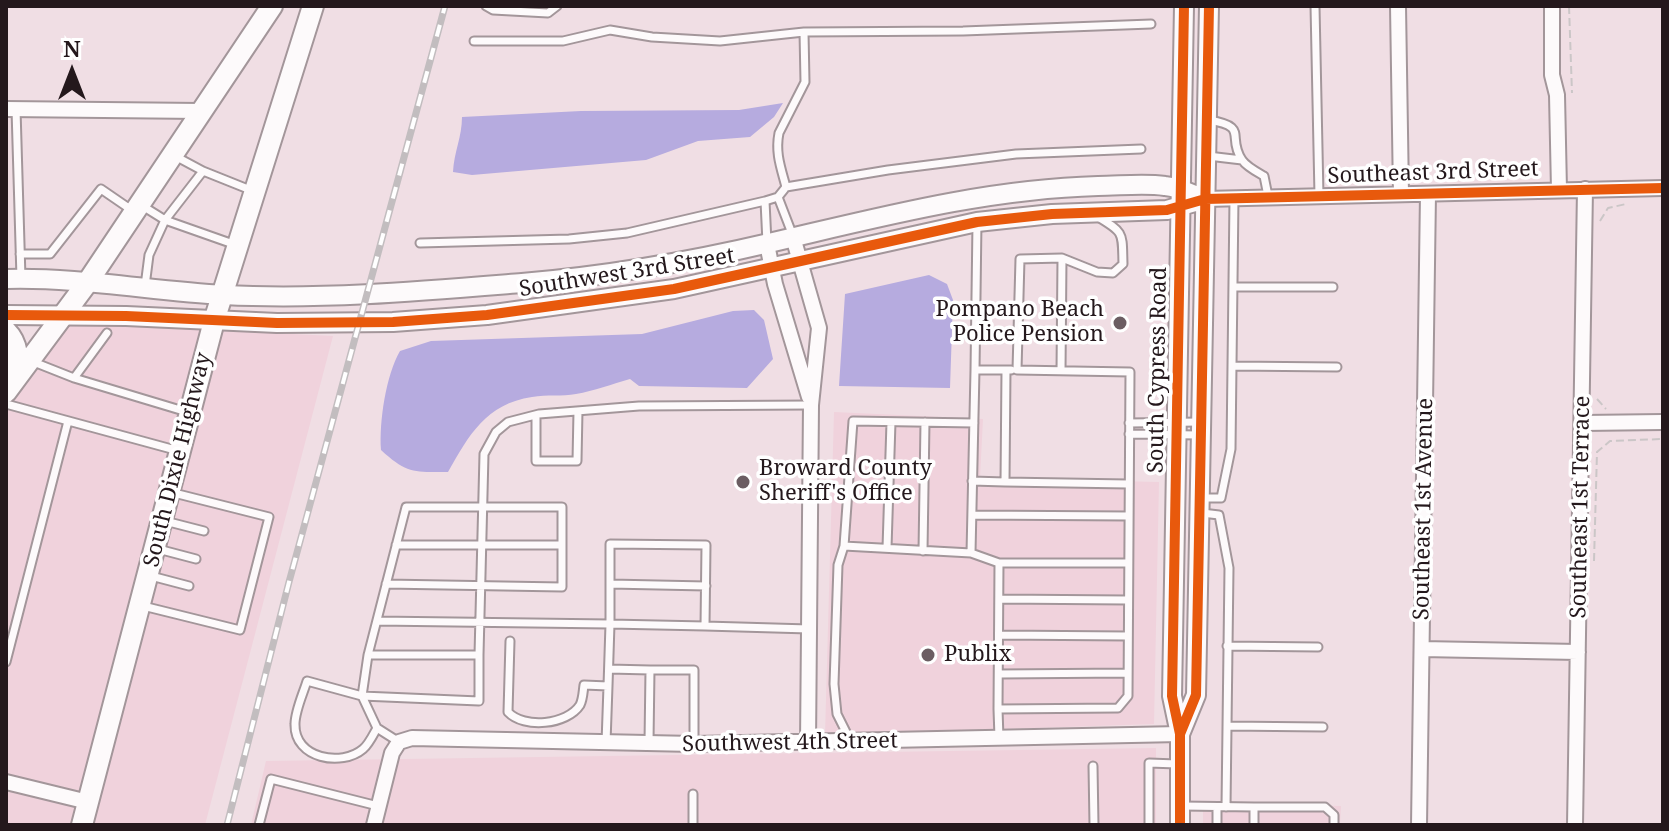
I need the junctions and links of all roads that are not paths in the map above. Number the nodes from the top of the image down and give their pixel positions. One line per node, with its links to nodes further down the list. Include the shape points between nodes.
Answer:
1 (272, 6): 14 (main road)
2 (313, 6): 25 (main road, South Dixie Highway)
3 (486, 6): 4 (lane, via 548,13)
4 (557, 6)
5 (1184, 6): 30 (street, South Cypress Road)
6 (1209, 6): 15 (street, South Cypress Road)
7 (1315, 6): 28 (lane)
8 (1398, 6): 26 (street)
9 (1552, 6): 24 (street)
10 (1151, 24): 11 (lane)
11 (804, 32): 12 (lane, via 720,41 610,30 563,41); 21 (lane, via 805,82 777,142)
12 (474, 41)
13 (11, 109): 14 (street); 43 (lane)
14 (201, 111): 17 (main road)
15 (1207, 119): 18 (street, South Cypress Road); 19 (lane, via 1233,128)
16 (1141, 149): 21 (lane, via 1016,154)
17 (173, 155): 20 (lane); 35 (main road)
18 (1206, 156): 19 (lane); 33 (street, South Cypress Road)
19 (1242, 160): 32 (lane, via 1264,176)
20 (203, 171): 25 (lane); 37 (lane)
21 (786, 187): 29 (lane)
22 (1663, 188): 23 (street, Southeast 3rd Street)
23 (1585, 189): 24 (street, Southeast 3rd Street); 77 (street, Southeast 1st Terrace)
24 (1559, 190): 27 (street, Southeast 3rd Street)
25 (255, 191): 42 (main road, South Dixie Highway)
26 (1401, 194): 27 (street, Southeast 3rd Street); 28 (street, Southeast 3rd Street)
27 (1428, 194): 122 (street, Southeast 1st Avenue)
28 (1319, 196): 32 (street, Southeast 3rd Street)
29 (778, 197): 34 (lane); 39 (lane)
30 (1181, 198): 33 (street, Southwest 3rd Street); 36 (street, Southwest 3rd Street, via 1167,210); 39 (street, Southwest 3rd Street, via 1165,186 1014,192); 78 (street, South Cypress Road)
31 (1234, 198): 32 (street, Southeast 3rd Street); 33 (street, Southeast 3rd Street); 49 (lane)
32 (1268, 198)
33 (1205, 199): 79 (street, South Cypress Road)
34 (765, 201): 40 (lane, via 627,233); 41 (lane)
35 (137, 208): 37 (lane); 43 (lane, via 101,189 50,254); 48 (main road)
36 (1089, 212): 38 (street, Southwest 3rd Street); 44 (lane, via 1117,228 1123,264 1106,273)
37 (165, 220): 42 (lane); 51 (lane, via 149,255)
38 (977, 222): 45 (street, Southwest 3rd Street); 60 (lane)
39 (793, 237): 41 (street, Southwest 3rd Street); 45 (street)
40 (420, 243)
41 (767, 244): 46 (street); 52 (street, Southwest 3rd Street, via 526,282 326,295)
42 (238, 246): 52 (main road, South Dixie Highway)
43 (20, 254): 47 (lane)
44 (1062, 258): 62 (lane, via 1020,259); 63 (lane)
45 (800, 262): 46 (street, Southwest 3rd Street); 67 (street, via 819,328)
46 (771, 268): 55 (street, Southwest 3rd Street, via 627,296 487,315 393,322); 67 (street)
47 (14, 278): 48 (street, Southwest 3rd Street)
48 (87, 283): 51 (street, Southwest 3rd Street); 53 (main road)
49 (1233, 287): 50 (lane); 58 (lane)
50 (1333, 287)
51 (145, 289): 52 (street, Southwest 3rd Street)
52 (222, 295): 55 (main road, South Dixie Highway)
53 (64, 314): 54 (street, Southwest 3rd Street); 55 (street, Southwest 3rd Street); 64 (main road)
54 (6, 315)
55 (214, 321): 69 (main road, South Dixie Highway)
56 (6, 331): 64 (main road, via 17,349)
57 (107, 333): 65 (lane)
58 (1232, 366): 59 (lane); 86 (lane, via 1231,449 1221,498)
59 (1337, 367)
60 (975, 370): 61 (lane); 75 (lane)
61 (1006, 370): 62 (lane); 83 (lane)
62 (1017, 370): 63 (lane)
63 (1061, 371): 76 (lane, via 1130,372)
64 (18, 377): 65 (lane)
65 (74, 378): 69 (lane)
66 (6, 404): 71 (lane)
67 (811, 405): 68 (lane); 116 (street)
68 (578, 411): 70 (lane); 70 (lane, via 577,461 536,461)
69 (191, 413): 81 (main road, South Dixie Highway)
70 (536, 415): 87 (lane, via 508,422 489,443)
71 (68, 421): 81 (lane); 126 (lane)
72 (891, 422): 73 (lane); 95 (lane, via 853,421); 96 (lane)
73 (925, 422): 75 (lane); 98 (lane)
74 (1663, 422): 77 (street)
75 (974, 423): 82 (lane)
76 (1129, 423): 78 (lane); 80 (lane)
77 (1583, 423): 123 (street, Southeast 1st Terrace)
78 (1177, 429): 79 (lane); 79 (lane); 80 (lane); 137 (street, South Cypress Road, via 1172,696)
79 (1201, 429): 86 (street, South Cypress Road)
80 (1129, 434): 84 (lane)
81 (181, 451): 85 (main road, South Dixie Highway)
82 (972, 481): 83 (lane); 88 (lane)
83 (1005, 482): 84 (lane)
84 (1128, 484): 89 (lane)
85 (170, 492): 90 (main road, South Dixie Highway); 111 (lane, via 269,517 240,630)
86 (1200, 505): 120 (lane, via 1219,515 1229,568); 137 (street, South Cypress Road, via 1196,695)
87 (483, 507): 92 (lane, via 406,507); 93 (lane); 94 (lane, via 562,507)
88 (972, 515): 89 (lane); 99 (lane)
89 (1128, 516): 102 (lane)
90 (163, 520): 91 (lane); 97 (main road, South Dixie Highway)
91 (204, 531)
92 (396, 545): 93 (lane); 104 (lane)
93 (482, 545): 94 (lane); 107 (lane)
94 (562, 545): 107 (lane, via 562,587)
95 (844, 546): 96 (lane); 142 (lane, via 838,565 834,684)
96 (887, 548): 98 (lane)
97 (156, 549): 100 (lane); 103 (main road, South Dixie Highway)
98 (923, 551): 99 (lane)
99 (971, 553): 101 (lane)
100 (196, 559)
101 (999, 563): 102 (lane); 109 (lane)
102 (1127, 563): 110 (lane)
103 (149, 575): 106 (lane); 111 (main road, South Dixie Highway)
104 (386, 584): 107 (lane); 112 (lane)
105 (610, 584): 108 (lane); 108 (lane, via 610,544 706,545); 114 (lane)
106 (189, 586)
107 (481, 586): 113 (lane)
108 (706, 586): 115 (lane)
109 (999, 599): 110 (lane); 117 (lane)
110 (1127, 600): 118 (lane)
111 (141, 605): 149 (main road, South Dixie Highway)
112 (377, 621): 113 (lane); 124 (lane)
113 (480, 623): 114 (lane); 125 (lane)
114 (610, 624): 115 (lane); 127 (lane)
115 (705, 626): 116 (lane)
116 (809, 629): 141 (street)
117 (999, 635): 118 (lane); 130 (lane)
118 (1127, 636): 129 (lane)
119 (510, 641): 131 (lane, via 508,712 513,717 555,721 581,703 584,685)
120 (1227, 646): 121 (lane); 134 (lane)
121 (1318, 647)
122 (1422, 649): 123 (street); 164 (street, Southeast 1st Avenue)
123 (1578, 652): 165 (street, Southeast 1st Terrace)
124 (368, 655): 125 (lane); 132 (lane)
125 (479, 655): 132 (lane, via 479,701)
126 (6, 662)
127 (609, 669): 128 (lane); 131 (lane)
128 (650, 670): 143 (lane, via 694,670); 144 (lane)
129 (1128, 673): 130 (lane); 133 (lane, via 1128,696 1118,708)
130 (999, 674): 133 (lane)
131 (608, 686): 140 (lane)
132 (362, 696): 136 (lane); 136 (lane, via 307,681 297,734 306,749 321,757 348,758 366,748)
133 (998, 709): 138 (lane)
134 (1227, 726): 135 (lane); 152 (lane)
135 (1323, 727)
136 (377, 728): 139 (lane)
137 (1180, 734): 138 (street, Southwest 4th Street); 145 (street, South Cypress Road)
138 (999, 738): 142 (street, Southwest 4th Street)
139 (399, 742): 140 (street, Southwest 4th Street, via 412,738); 150 (street)
140 (606, 743): 144 (street, Southwest 4th Street)
141 (808, 743): 142 (street, Southwest 4th Street); 143 (street, Southwest 4th Street)
142 (846, 743)
143 (694, 744): 144 (street, Southwest 4th Street)
144 (649, 745)
145 (1180, 764): 154 (street, South Cypress Road); 160 (lane, via 1149,763)
146 (1093, 766): 159 (lane)
147 (6, 783): 149 (street)
148 (693, 794): 158 (lane)
149 (88, 802): 155 (main road, South Dixie Highway)
150 (379, 806): 156 (lane, via 271,779); 157 (street)
151 (1217, 807): 152 (lane); 154 (lane); 161 (lane)
152 (1226, 807): 153 (lane)
153 (1254, 807): 162 (lane); 163 (lane, via 1325,807 1334,815)
154 (1180, 816)
155 (82, 825)
156 (259, 825)
157 (374, 825)
158 (693, 825)
159 (1094, 825)
160 (1149, 825)
161 (1217, 825)
162 (1254, 825)
163 (1334, 825)
164 (1419, 825)
165 (1575, 825)

